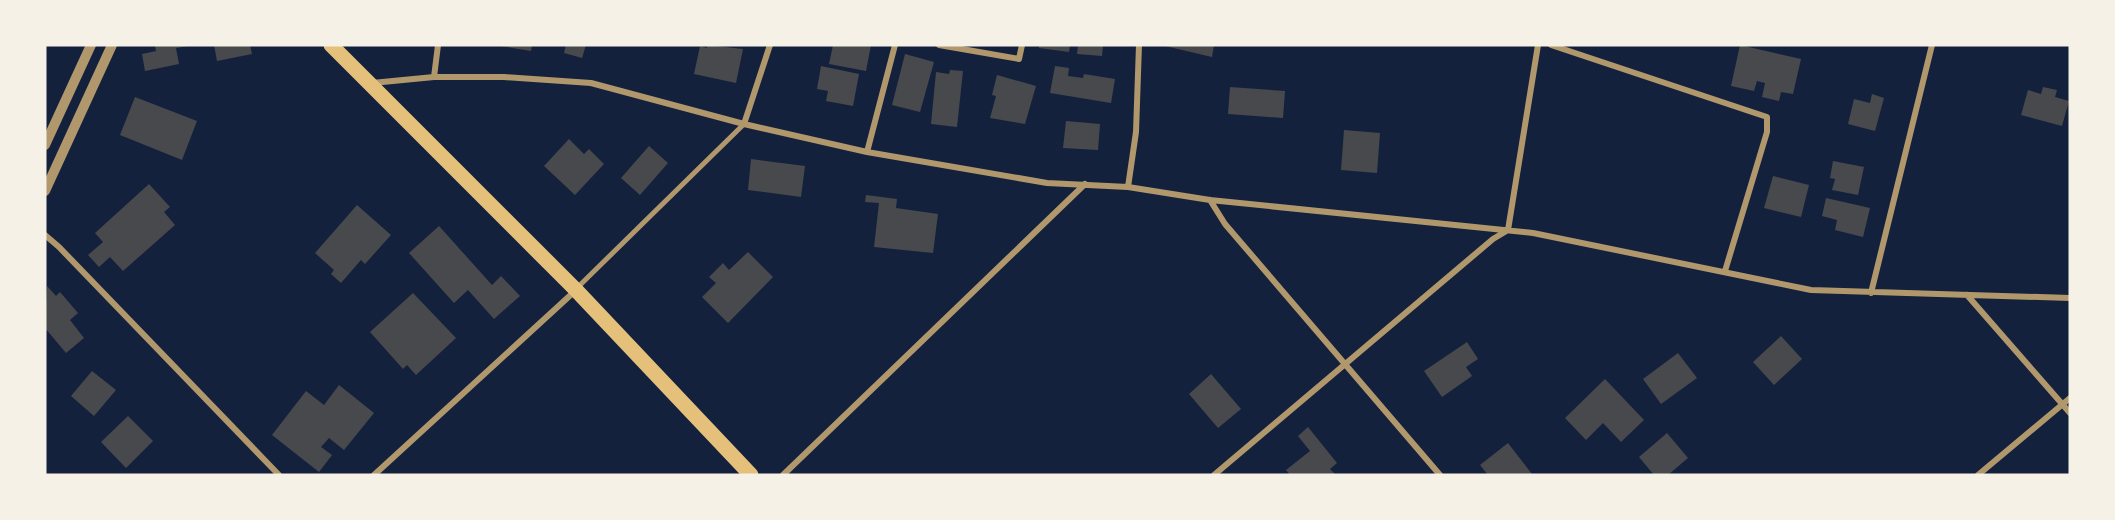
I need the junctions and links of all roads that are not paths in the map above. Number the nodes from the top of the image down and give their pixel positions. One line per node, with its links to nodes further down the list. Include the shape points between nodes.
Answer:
1 (91, 45): 16 (street)
2 (112, 45): 20 (street)
3 (331, 45): 14 (main road)
4 (438, 45): 13 (street)
5 (770, 45): 15 (street)
6 (895, 45): 17 (street)
7 (939, 45): 8 (street, via 1019,59)
8 (1022, 45)
9 (1139, 45): 19 (street, via 1136,132)
10 (1538, 45): 22 (street)
11 (1551, 45): 24 (street, via 1767,117 1767,132)
12 (1932, 45): 26 (street)
13 (434, 77): 14 (street); 15 (street, via 591,83)
14 (372, 83): 25 (main road)
15 (744, 124): 17 (street); 25 (street)
16 (45, 145)
17 (867, 152): 18 (street, via 1047,183)
18 (1085, 184): 19 (street); 36 (street)
19 (1128, 187): 21 (street)
20 (45, 191)
21 (1210, 200): 22 (street); 29 (street, via 1225,224)
22 (1508, 230): 24 (street); 29 (street)
23 (45, 236): 33 (street)
24 (1725, 271): 26 (street, via 1811,290)
25 (576, 290): 34 (street); 35 (main road)
26 (1871, 293): 27 (street)
27 (1966, 295): 28 (street); 31 (street)
28 (2070, 298)
29 (1346, 364): 37 (street); 38 (street)
30 (2070, 398): 31 (street)
31 (2062, 404): 32 (street); 39 (street)
32 (2070, 413)
33 (279, 475)
34 (374, 475)
35 (751, 475)
36 (783, 475)
37 (1214, 475)
38 (1440, 475)
39 (1978, 475)

